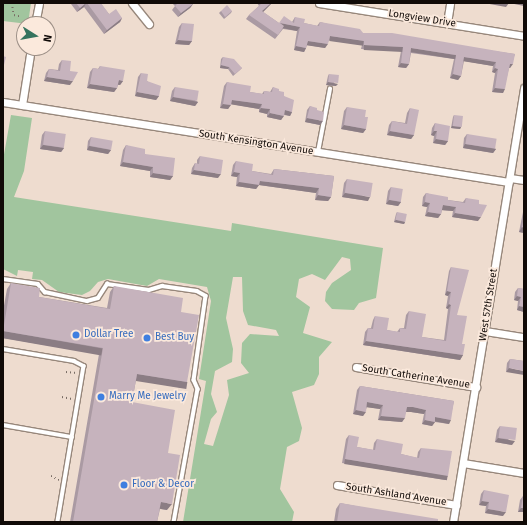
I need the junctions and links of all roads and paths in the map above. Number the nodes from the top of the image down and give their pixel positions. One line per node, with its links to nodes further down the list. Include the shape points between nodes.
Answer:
1 (12, 3): 6 (path, via 14,14)
2 (39, 3): 7 (street)
3 (132, 3): 9 (street)
4 (319, 3): 8 (street, Longview Drive)
5 (450, 3): 8 (street)
6 (19, 16)
7 (37, 16)
8 (447, 23): 10 (street, Longview Drive)
9 (149, 24)
10 (524, 36)
11 (30, 56): 15 (street)
12 (524, 88): 17 (street, West 57th Street)
13 (330, 89): 16 (lane)
14 (3, 102): 15 (street, South Kensington Avenue)
15 (22, 105): 16 (street, South Kensington Avenue)
16 (318, 153): 17 (street, South Kensington Avenue)
17 (509, 180): 18 (street, South Kensington Avenue); 20 (street, West 57th Street)
18 (524, 180)
19 (3, 279): 32 (lane, via 38,284 44,292 87,301 98,298 107,284 149,290 162,286 197,291 206,296 194,380 198,389)
20 (485, 331): 21 (street); 24 (street, West 57th Street)
21 (524, 337)
22 (3, 349): 26 (lane, via 82,364 84,370)
23 (356, 367): 24 (street, South Catherine Avenue)
24 (476, 386): 27 (street, West 57th Street)
25 (3, 425): 26 (lane)
26 (72, 437): 31 (lane)
27 (463, 463): 28 (street); 30 (street, West 57th Street)
28 (524, 473)
29 (337, 485): 30 (street, South Ashland Avenue)
30 (456, 505): 33 (street, West 57th Street)
31 (58, 522)
32 (174, 522)
33 (453, 522)

